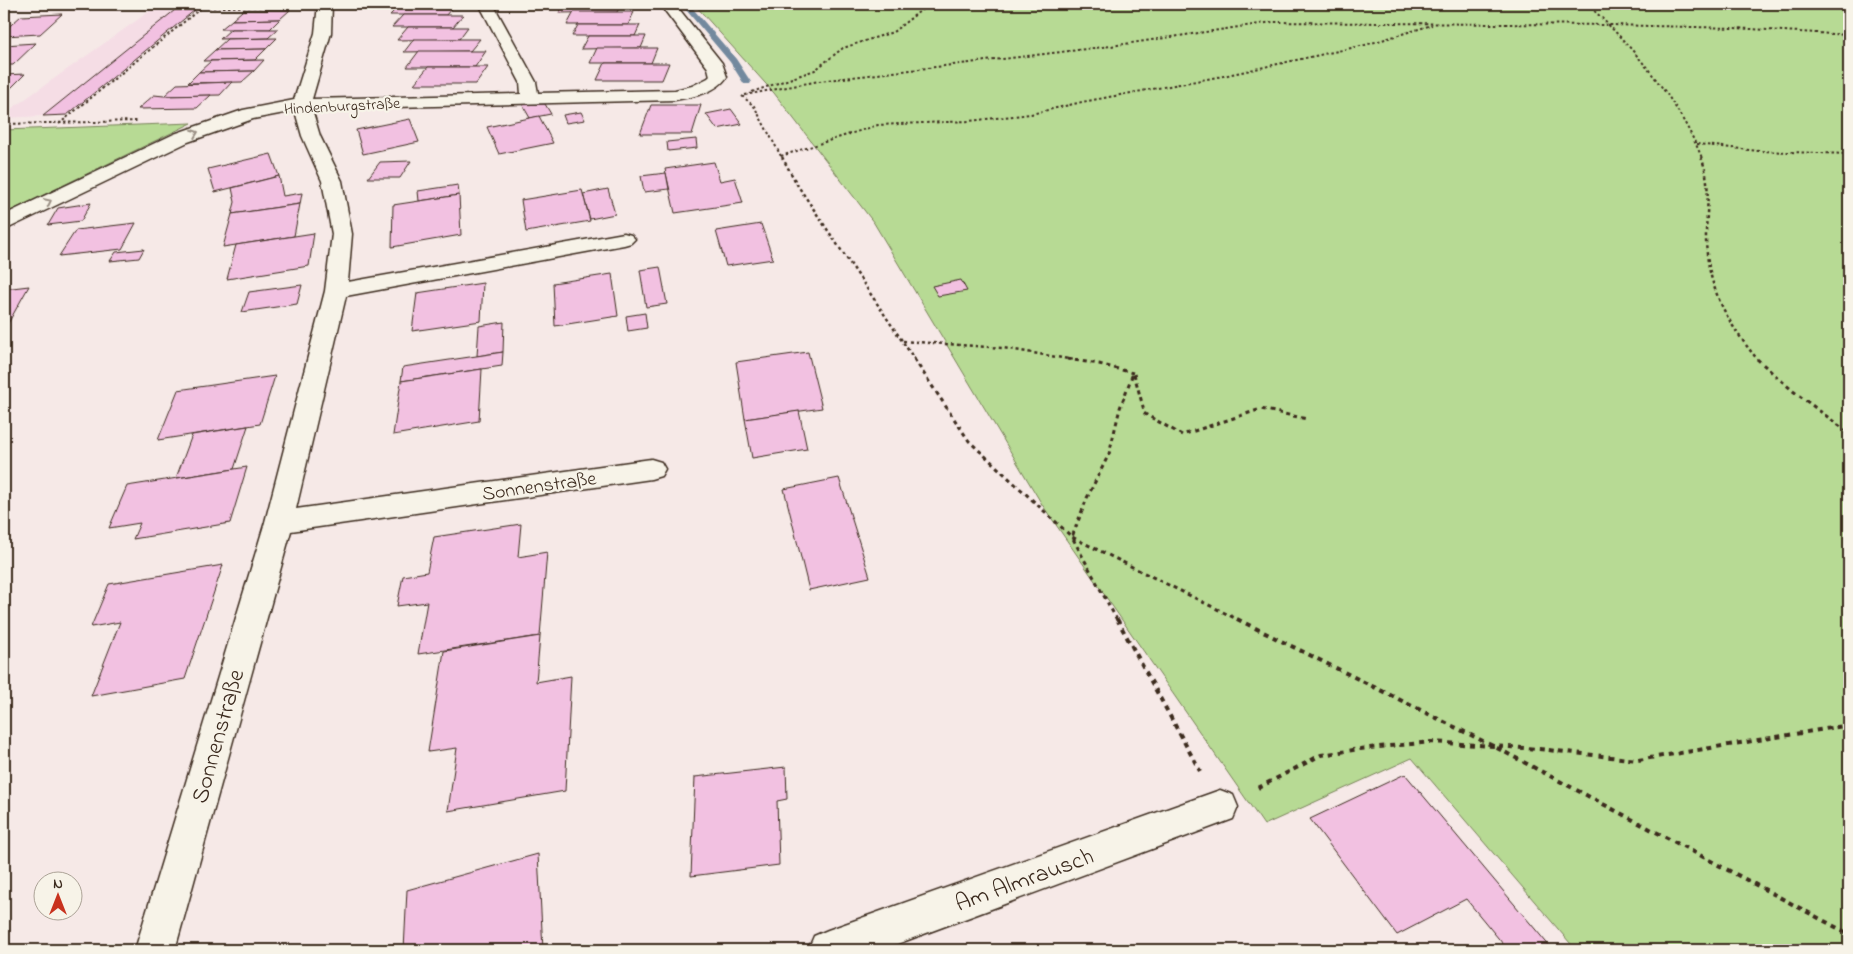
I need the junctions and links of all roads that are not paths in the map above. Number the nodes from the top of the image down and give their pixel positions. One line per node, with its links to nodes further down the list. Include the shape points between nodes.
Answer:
1 (325, 4): 5 (street, via 323,33)
2 (486, 4): 4 (street, via 528,82)
3 (667, 4): 4 (street, Hindenburgstraße, via 716,66 719,77 703,88 675,95)
4 (530, 98): 5 (street, Hindenburgstraße)
5 (302, 104): 6 (street, Hindenburgstraße, one-way to 5, via 182,138 249,114); 8 (street, Sonnenstraße, via 311,136 332,180 342,234)
6 (4, 223)
7 (624, 239): 8 (street)
8 (336, 291): 10 (street, Sonnenstraße)
9 (652, 469): 10 (street, Sonnenstraße)
10 (279, 522): 12 (street, Sonnenstraße)
11 (1220, 807): 13 (street, Am Almrausch)
12 (155, 950)
13 (828, 950)

